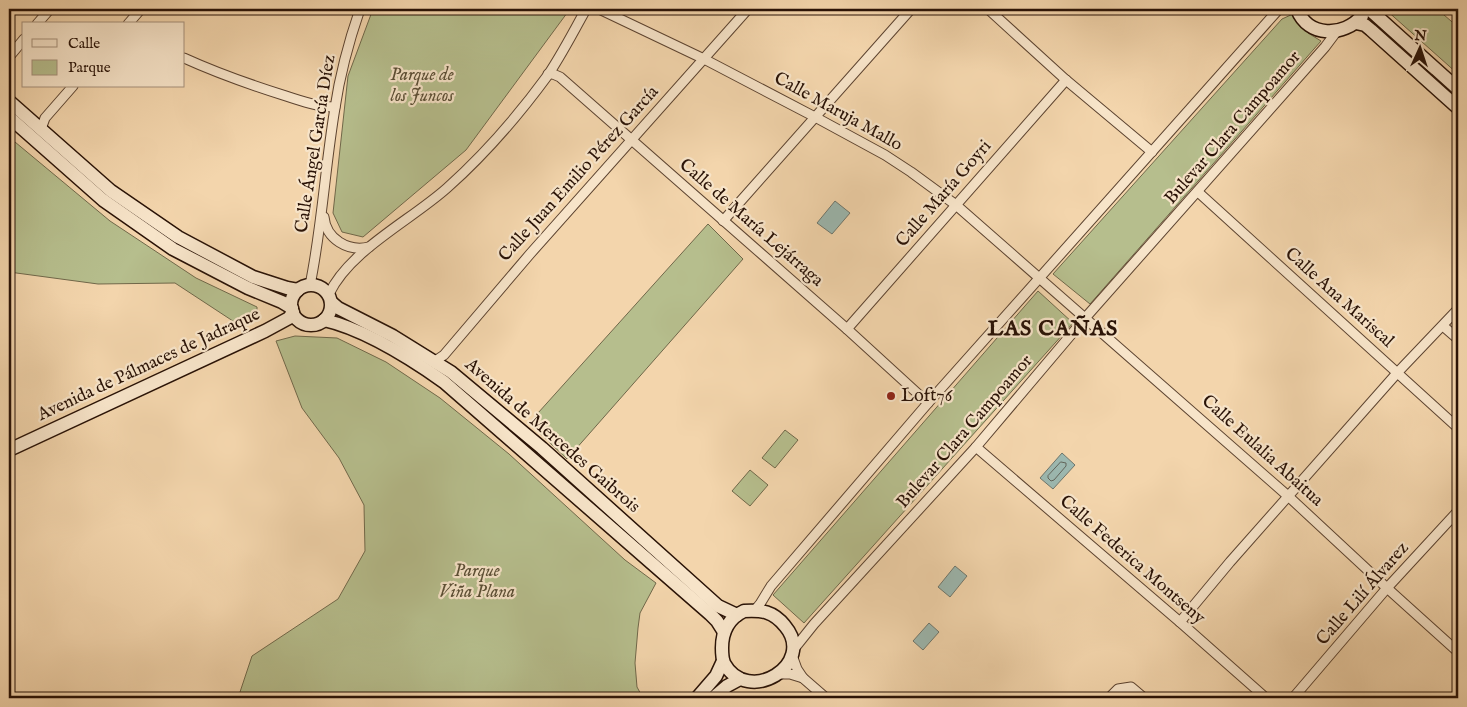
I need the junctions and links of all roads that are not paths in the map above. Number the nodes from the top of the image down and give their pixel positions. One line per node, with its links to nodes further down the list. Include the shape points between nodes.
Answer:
1 (50, 9): 12 (street)
2 (141, 9): 13 (street)
3 (360, 9): 25 (street, Calle Ángel García Díez)
4 (586, 9): 20 (street)
5 (598, 9): 19 (street, Calle Maruja Mallo)
6 (748, 9): 19 (street, Calle Juan Emilio Pérez García)
7 (910, 9): 27 (street)
8 (988, 9): 21 (street)
9 (1278, 9): 31 (street)
10 (1297, 9): 15 (street, via 1316,29)
11 (1367, 9): 14 (street); 23 (street)
12 (39, 22)
13 (130, 22)
14 (1356, 23): 15 (street); 26 (street, via 1365,25)
15 (1337, 31): 32 (street, Bulevar Clara Campoamor)
16 (22, 41): 17 (street)
17 (9, 57)
18 (185, 58): 25 (street, via 257,87)
19 (704, 59): 27 (street, Calle Maruja Mallo); 30 (street, Calle Juan Emilio Pérez García)
20 (548, 74): 30 (street, Calle de María Lejárraga, via 560,77); 36 (street, via 507,127 447,188)
21 (1066, 80): 31 (street); 34 (street, Calle María Goyri)
22 (71, 88): 29 (street, via 45,118)
23 (1458, 89)
24 (9, 101): 29 (street)
25 (335, 107): 33 (street, Calle Ángel García Díez)
26 (1458, 108)
27 (815, 117): 34 (street, Calle Maruja Mallo, via 898,163); 35 (street)
28 (9, 118): 41 (street, via 103,200 173,249 282,302)
29 (41, 129): 38 (street, via 111,191 178,236 253,277 287,288)
30 (632, 139): 35 (street, Calle de María Lejárraga); 47 (street, Calle Juan Emilio Pérez García, via 444,355)
31 (1152, 152): 37 (street)
32 (1198, 192): 42 (street, Bulevar Clara Campoamor); 48 (street, Calle Ana Mariscal)
33 (323, 204): 36 (street, via 325,225 335,239 358,249); 38 (street, Calle Ángel García Díez, via 314,264)
34 (956, 204): 37 (street, Calle Maruja Mallo); 45 (street, Calle María Goyri)
35 (724, 221): 45 (street, Calle de María Lejárraga)
36 (371, 246): 39 (street, via 340,274)
37 (1040, 278): 42 (street, Calle Eulalia Abaitua); 49 (street)
38 (304, 287): 39 (street, via 314,285 322,288); 41 (street, via 292,298)
39 (330, 298): 43 (street, via 331,309); 47 (street, Avenida de Mercedes Gaibrois, via 338,308)
40 (1458, 309): 44 (street)
41 (295, 314): 43 (street, via 315,324); 52 (street, Avenida de Pálmaces de Jadraque)
42 (1086, 317): 51 (street, Bulevar Clara Campoamor); 53 (street, Calle Eulalia Abaitua)
43 (324, 320): 59 (street, Avenida de Mercedes Gaibrois, via 343,325 387,346 444,382 710,614)
44 (1444, 326): 46 (street); 48 (street)
45 (847, 329): 49 (street, Calle de María Lejárraga)
46 (1458, 339)
47 (435, 361): 57 (street, Avenida de Mercedes Gaibrois, via 542,448 718,606)
48 (1398, 372): 50 (street, Calle Ana Mariscal); 53 (street)
49 (928, 403): 56 (street, via 771,586)
50 (1458, 428)
51 (976, 447): 58 (street, Calle Federica Montseny); 60 (street, Bulevar Clara Campoamor, via 814,624)
52 (9, 450)
53 (1288, 496): 55 (street, Calle Eulalia Abaitua); 58 (street)
54 (1458, 511): 55 (street, Calle Lilí Álvarez)
55 (1388, 588): 61 (street, Calle Eulalia Abaitua); 72 (street, Calle Lilí Álvarez)
56 (754, 611): 57 (street); 60 (street, via 764,611 780,620 790,632)
57 (737, 615): 59 (street)
58 (1180, 622): 71 (street, Calle Federica Montseny)
59 (724, 632): 62 (street)
60 (793, 652): 63 (street); 64 (street)
61 (1458, 652)
62 (723, 661): 65 (street); 66 (street, via 716,676)
63 (780, 674): 64 (street); 65 (street, via 758,681)
64 (803, 678): 68 (street)
65 (740, 679): 67 (street)
66 (697, 698)
67 (713, 698)
68 (826, 698)
69 (1109, 698): 70 (street, via 1118,689 1131,687)
70 (1144, 698)
71 (1266, 698)
72 (1293, 698)

